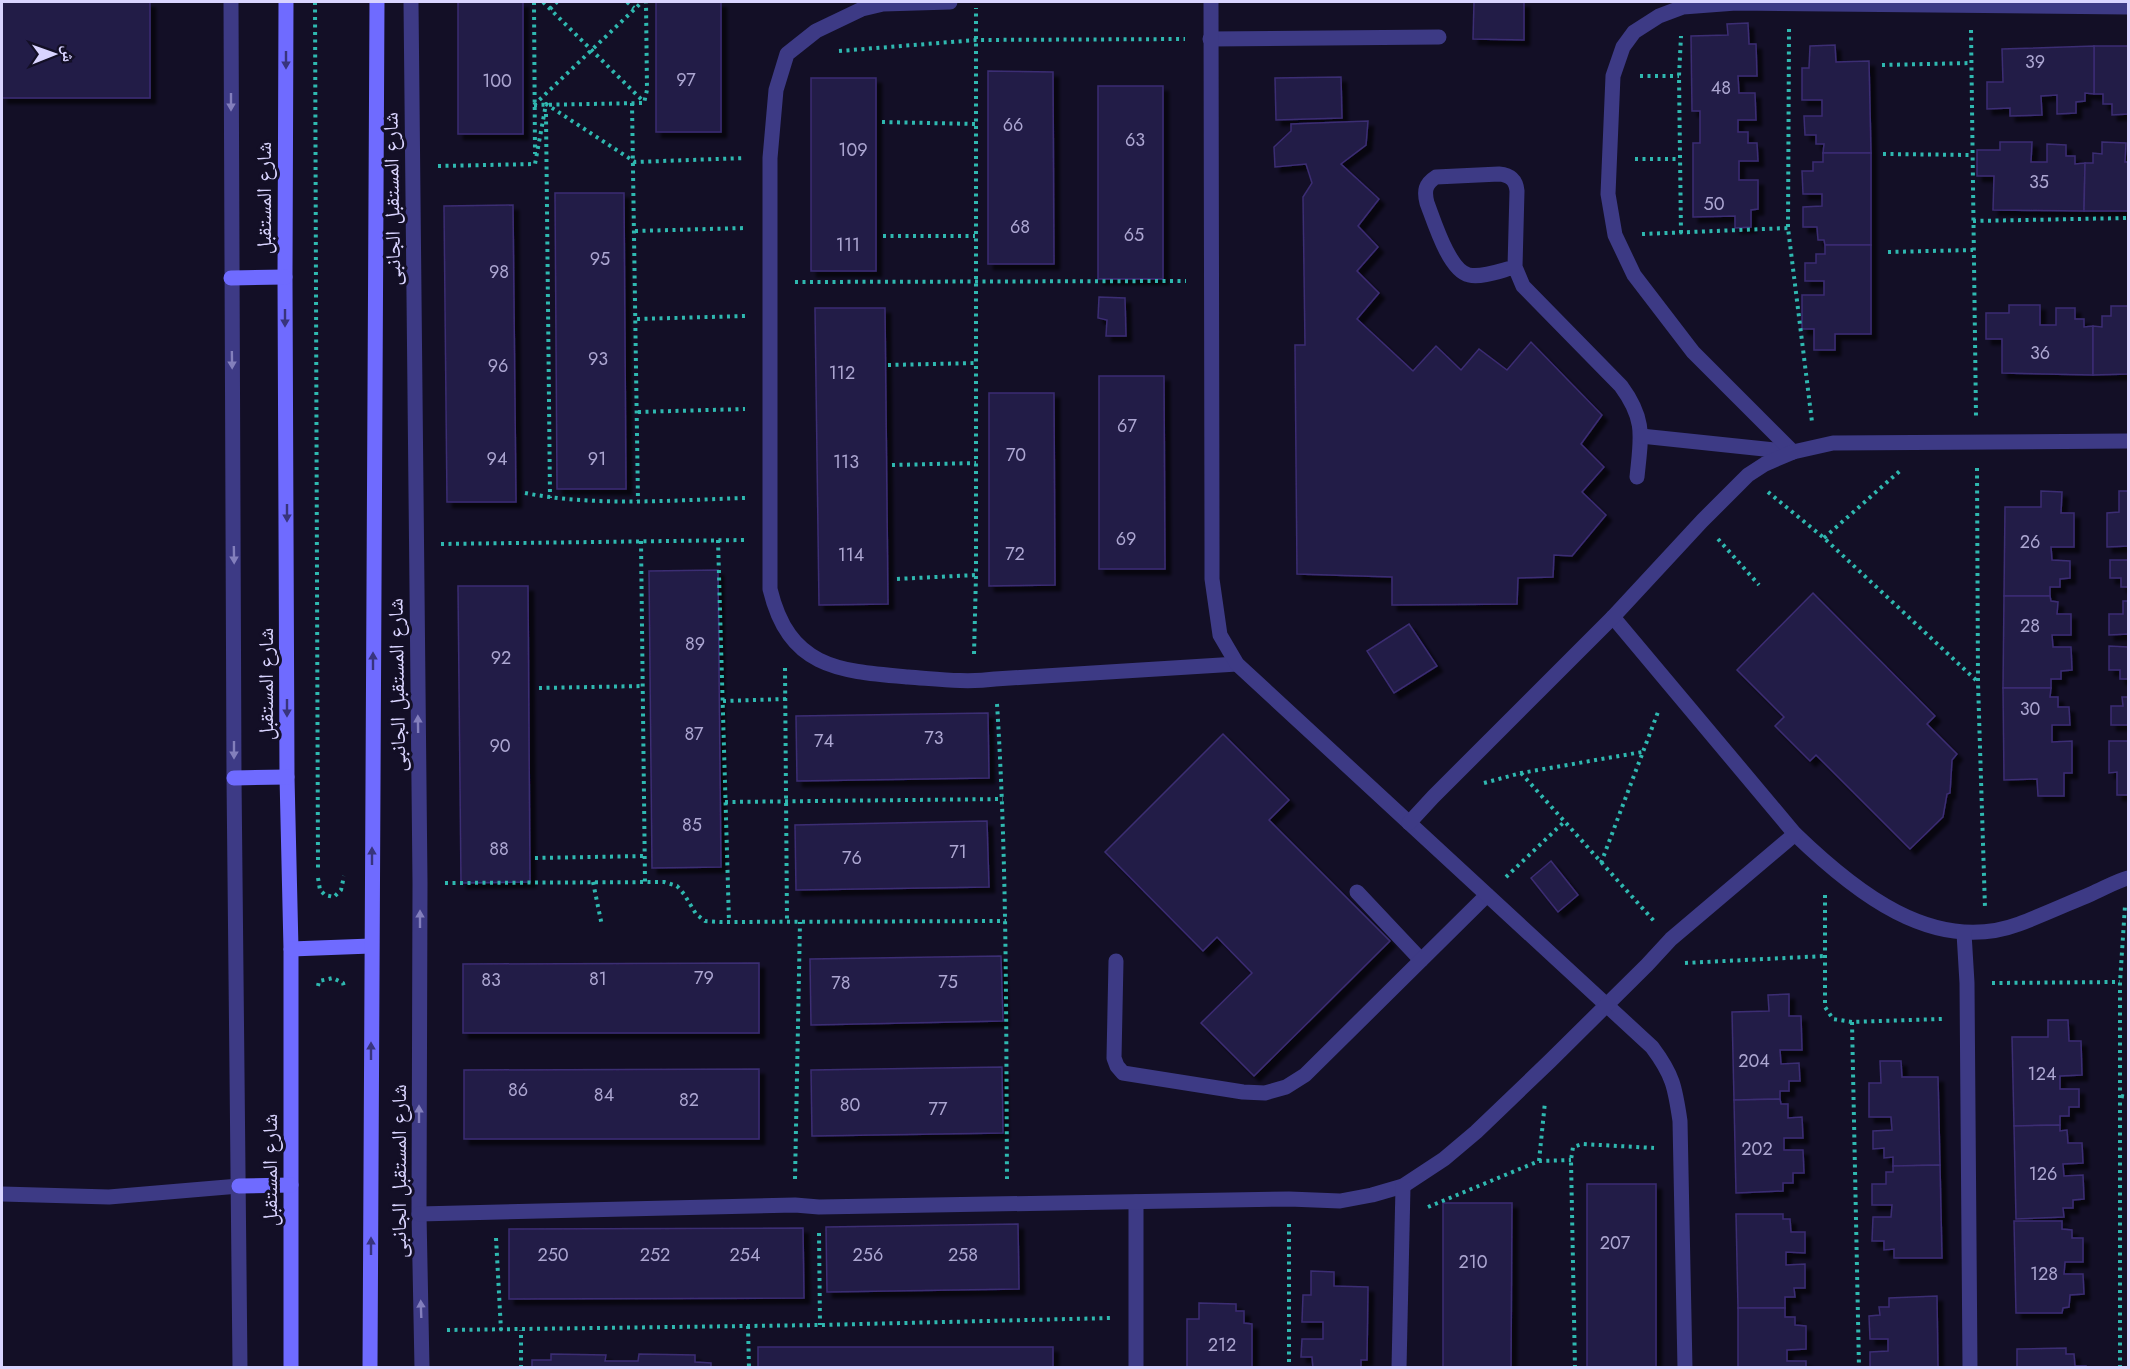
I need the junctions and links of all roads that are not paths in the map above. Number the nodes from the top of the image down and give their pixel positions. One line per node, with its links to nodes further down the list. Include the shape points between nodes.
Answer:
1 (231, 2): 12 (street, one-way to 12)
2 (286, 2): 11 (street, شارع المستقبل, one-way to 11)
3 (377, 2): 27 (street, one-way to 3)
4 (411, 2): 37 (street, شارع المستقبل الجانبى, one-way to 4, via 420,883)
5 (950, 2): 18 (street, via 883,4 862,9 816,31 787,54 776,90 770,158 769,316 770,590 775,610 803,650 827,665 855,672 973,682)
6 (1211, 2): 9 (street)
7 (2128, 7): 15 (street, via 1736,3 1683,7 1634,32 1612,76 1608,194 1615,235 1634,275 1693,351)
8 (1440, 37): 9 (street)
9 (1210, 39): 18 (street, via 1212,579 1220,635)
10 (1515, 267): 10 (street, via 1468,275 1454,266 1427,203 1428,182 1436,177 1499,174 1512,178 1517,191); 13 (street, via 1523,286 1621,386 1634,404)
11 (285, 277): 12 (street); 19 (street, شارع المستقبل, one-way to 19)
12 (231, 278): 20 (street, one-way to 20)
13 (1641, 436): 15 (street); 16 (street)
14 (2128, 441): 15 (street, via 1833,443)
15 (1793, 452): 17 (street, via 1748,475)
16 (1636, 477)
17 (1613, 617): 21 (street); 22 (street)
18 (1237, 664): 21 (street)
19 (287, 777): 20 (street); 28 (street, شارع المستقبل)
20 (234, 778): 33 (street)
21 (1409, 824): 25 (street)
22 (1795, 834): 26 (street, via 1825,864 1898,914); 31 (street, via 1671,939)
23 (2127, 878): 26 (street, via 2017,925)
24 (1357, 892): 29 (street)
25 (1487, 895): 29 (street); 31 (street)
26 (1964, 933): 45 (street)
27 (371, 946): 28 (street); 40 (street, one-way to 27)
28 (291, 949): 32 (street, شارع المستقبل)
29 (1421, 960): 30 (street, via 1305,1075 1286,1087 1264,1093 1123,1073 1114,1058)
30 (1116, 961)
31 (1607, 1005): 34 (street, via 1476,1132); 44 (street, via 1652,1047 1675,1086 1682,1149)
32 (291, 1185): 33 (street); 39 (street, شارع المستقبل)
33 (239, 1186): 35 (street, via 109,1197); 38 (street)
34 (1403, 1186): 36 (street, via 1340,1201); 43 (street)
35 (2, 1194)
36 (1136, 1202): 37 (street); 42 (street)
37 (419, 1214): 41 (street, شارع المستقبل الجانبى, one-way to 37)
38 (240, 1368)
39 (291, 1368)
40 (370, 1368)
41 (422, 1368)
42 (1136, 1368)
43 (1399, 1368)
44 (1685, 1368)
45 (1970, 1368)

